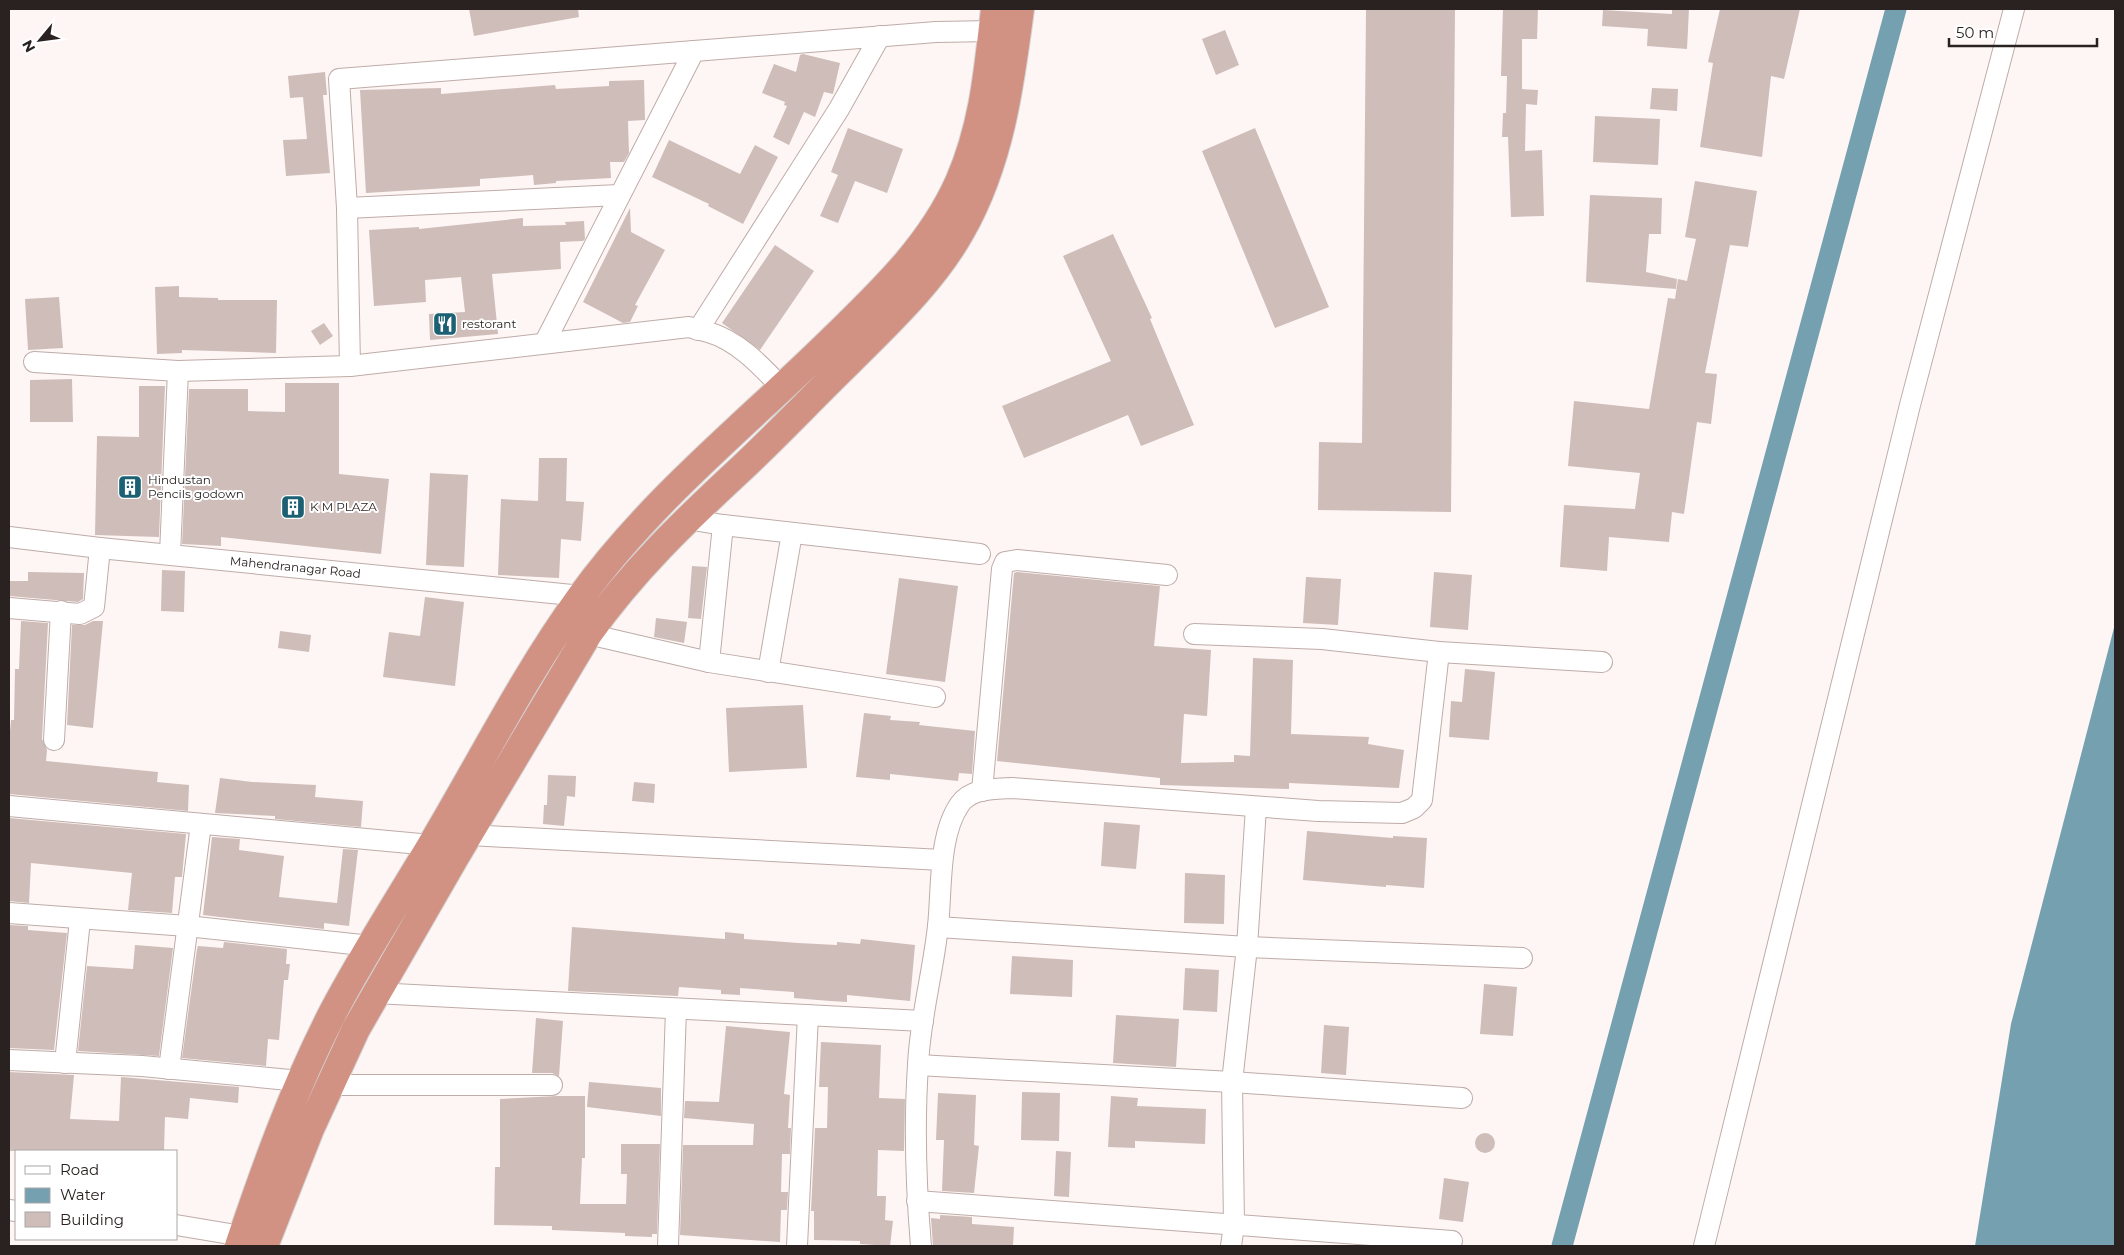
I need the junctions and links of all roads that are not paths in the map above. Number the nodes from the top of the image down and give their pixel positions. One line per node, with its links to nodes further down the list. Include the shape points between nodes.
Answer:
1 (1020, 9): 14 (highway, via 1008,100 996,151 961,231 938,266 891,320)
2 (2014, 9): 69 (street, via 1910,405)
3 (993, 20): 4 (street); 13 (highway, via 986,93 974,144 958,184 936,224 907,264)
4 (880, 36): 5 (street); 8 (street, via 838,109)
5 (694, 51): 6 (street); 7 (street, via 339,79)
6 (619, 195): 7 (street); 9 (street)
7 (347, 208): 11 (street)
8 (698, 330): 9 (street, via 689,327); 13 (street, via 720,336 754,359)
9 (546, 342): 11 (street)
10 (34, 362): 12 (street)
11 (350, 366): 12 (street)
12 (178, 371): 19 (street)
13 (783, 389): 22 (highway, via 715,450 630,537)
14 (687, 518): 15 (street); 25 (highway, via 607,607)
15 (723, 525): 16 (street); 28 (street)
16 (792, 533): 20 (street); 30 (street)
17 (9, 537): 18 (street, Mahendranagar Road)
18 (100, 548): 19 (street, Mahendranagar Road); 24 (street, via 94,607 80,614)
19 (170, 554): 22 (street, Mahendranagar Road)
20 (980, 554)
21 (1167, 575): 33 (street, via 1017,560 1005,562)
22 (582, 596): 38 (highway, via 528,678)
23 (9, 608): 24 (street)
24 (61, 611): 32 (street)
25 (588, 634): 28 (street); 37 (highway)
26 (1194, 634): 27 (street, via 1322,639)
27 (1439, 652): 29 (street); 35 (street, via 1422,800 1414,808 1389,814)
28 (709, 662): 30 (street)
29 (1602, 662)
30 (768, 672): 31 (street)
31 (935, 698)
32 (54, 740)
33 (982, 791): 35 (street, via 1012,788); 39 (street, via 971,794 960,804)
34 (9, 806): 36 (street)
35 (1256, 807): 45 (street)
36 (201, 824): 38 (street); 42 (street)
37 (469, 835): 39 (street); 47 (highway)
38 (432, 845): 44 (highway)
39 (942, 860): 43 (street)
40 (9, 913): 41 (street)
41 (80, 920): 42 (street); 52 (street)
42 (187, 926): 44 (street); 54 (street)
43 (938, 927): 45 (street); 50 (street)
44 (371, 946): 55 (highway)
45 (1247, 947): 46 (street); 56 (street)
46 (1522, 958)
47 (375, 993): 48 (street); 57 (highway)
48 (676, 1010): 49 (street); 65 (street)
49 (808, 1015): 50 (street); 66 (street)
50 (922, 1021): 53 (street)
51 (9, 1060): 52 (street)
52 (65, 1063): 54 (street)
53 (918, 1065): 56 (street); 60 (street)
54 (169, 1069): 55 (street)
55 (300, 1081): 64 (highway, via 289,1103)
56 (1232, 1082): 59 (street); 61 (street)
57 (329, 1085): 58 (street); 64 (highway)
58 (552, 1085)
59 (1462, 1098)
60 (918, 1201): 61 (street); 67 (street)
61 (1234, 1225): 63 (street); 68 (street)
62 (178, 1226): 64 (street)
63 (1452, 1241)
64 (248, 1243)
65 (668, 1246)
66 (797, 1246)
67 (922, 1246)
68 (1231, 1246)
69 (1704, 1246)

